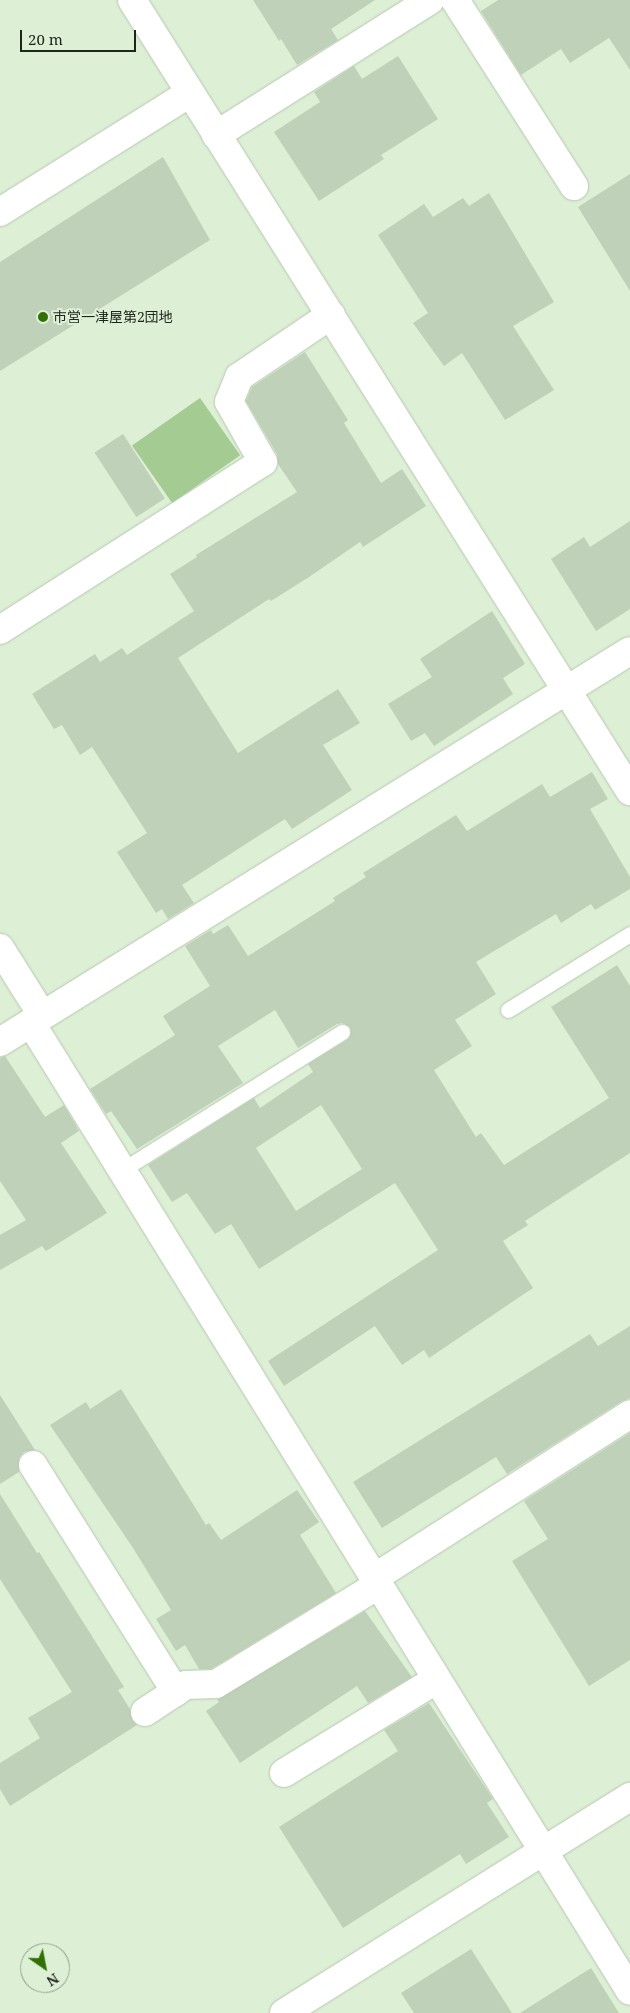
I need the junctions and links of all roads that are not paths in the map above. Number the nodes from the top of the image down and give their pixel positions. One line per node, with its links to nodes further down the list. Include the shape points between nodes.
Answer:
1 (132, 0): 4 (street)
2 (430, 0): 5 (street)
3 (454, 0): 6 (street)
4 (190, 93): 5 (street); 7 (street)
5 (216, 135): 8 (street)
6 (574, 186)
7 (0, 212)
8 (331, 315): 9 (street, via 239,376 229,402 262,462); 11 (street)
9 (0, 630)
10 (630, 651): 11 (street)
11 (566, 691): 12 (street); 16 (street)
12 (630, 791)
13 (630, 934): 15 (lane)
14 (0, 948): 16 (street)
15 (508, 1010)
16 (36, 1019): 18 (street); 19 (street)
17 (342, 1032): 19 (lane)
18 (0, 1042)
19 (122, 1170): 22 (street)
20 (630, 1414): 22 (street)
21 (33, 1465): 24 (street)
22 (376, 1581): 23 (street); 24 (street, via 216,1684 186,1685)
23 (436, 1680): 26 (street); 28 (street)
24 (176, 1692): 25 (street)
25 (145, 1712)
26 (284, 1773)
27 (630, 1797): 28 (street)
28 (542, 1852): 29 (street); 30 (street)
29 (630, 1991)
30 (284, 2013)

